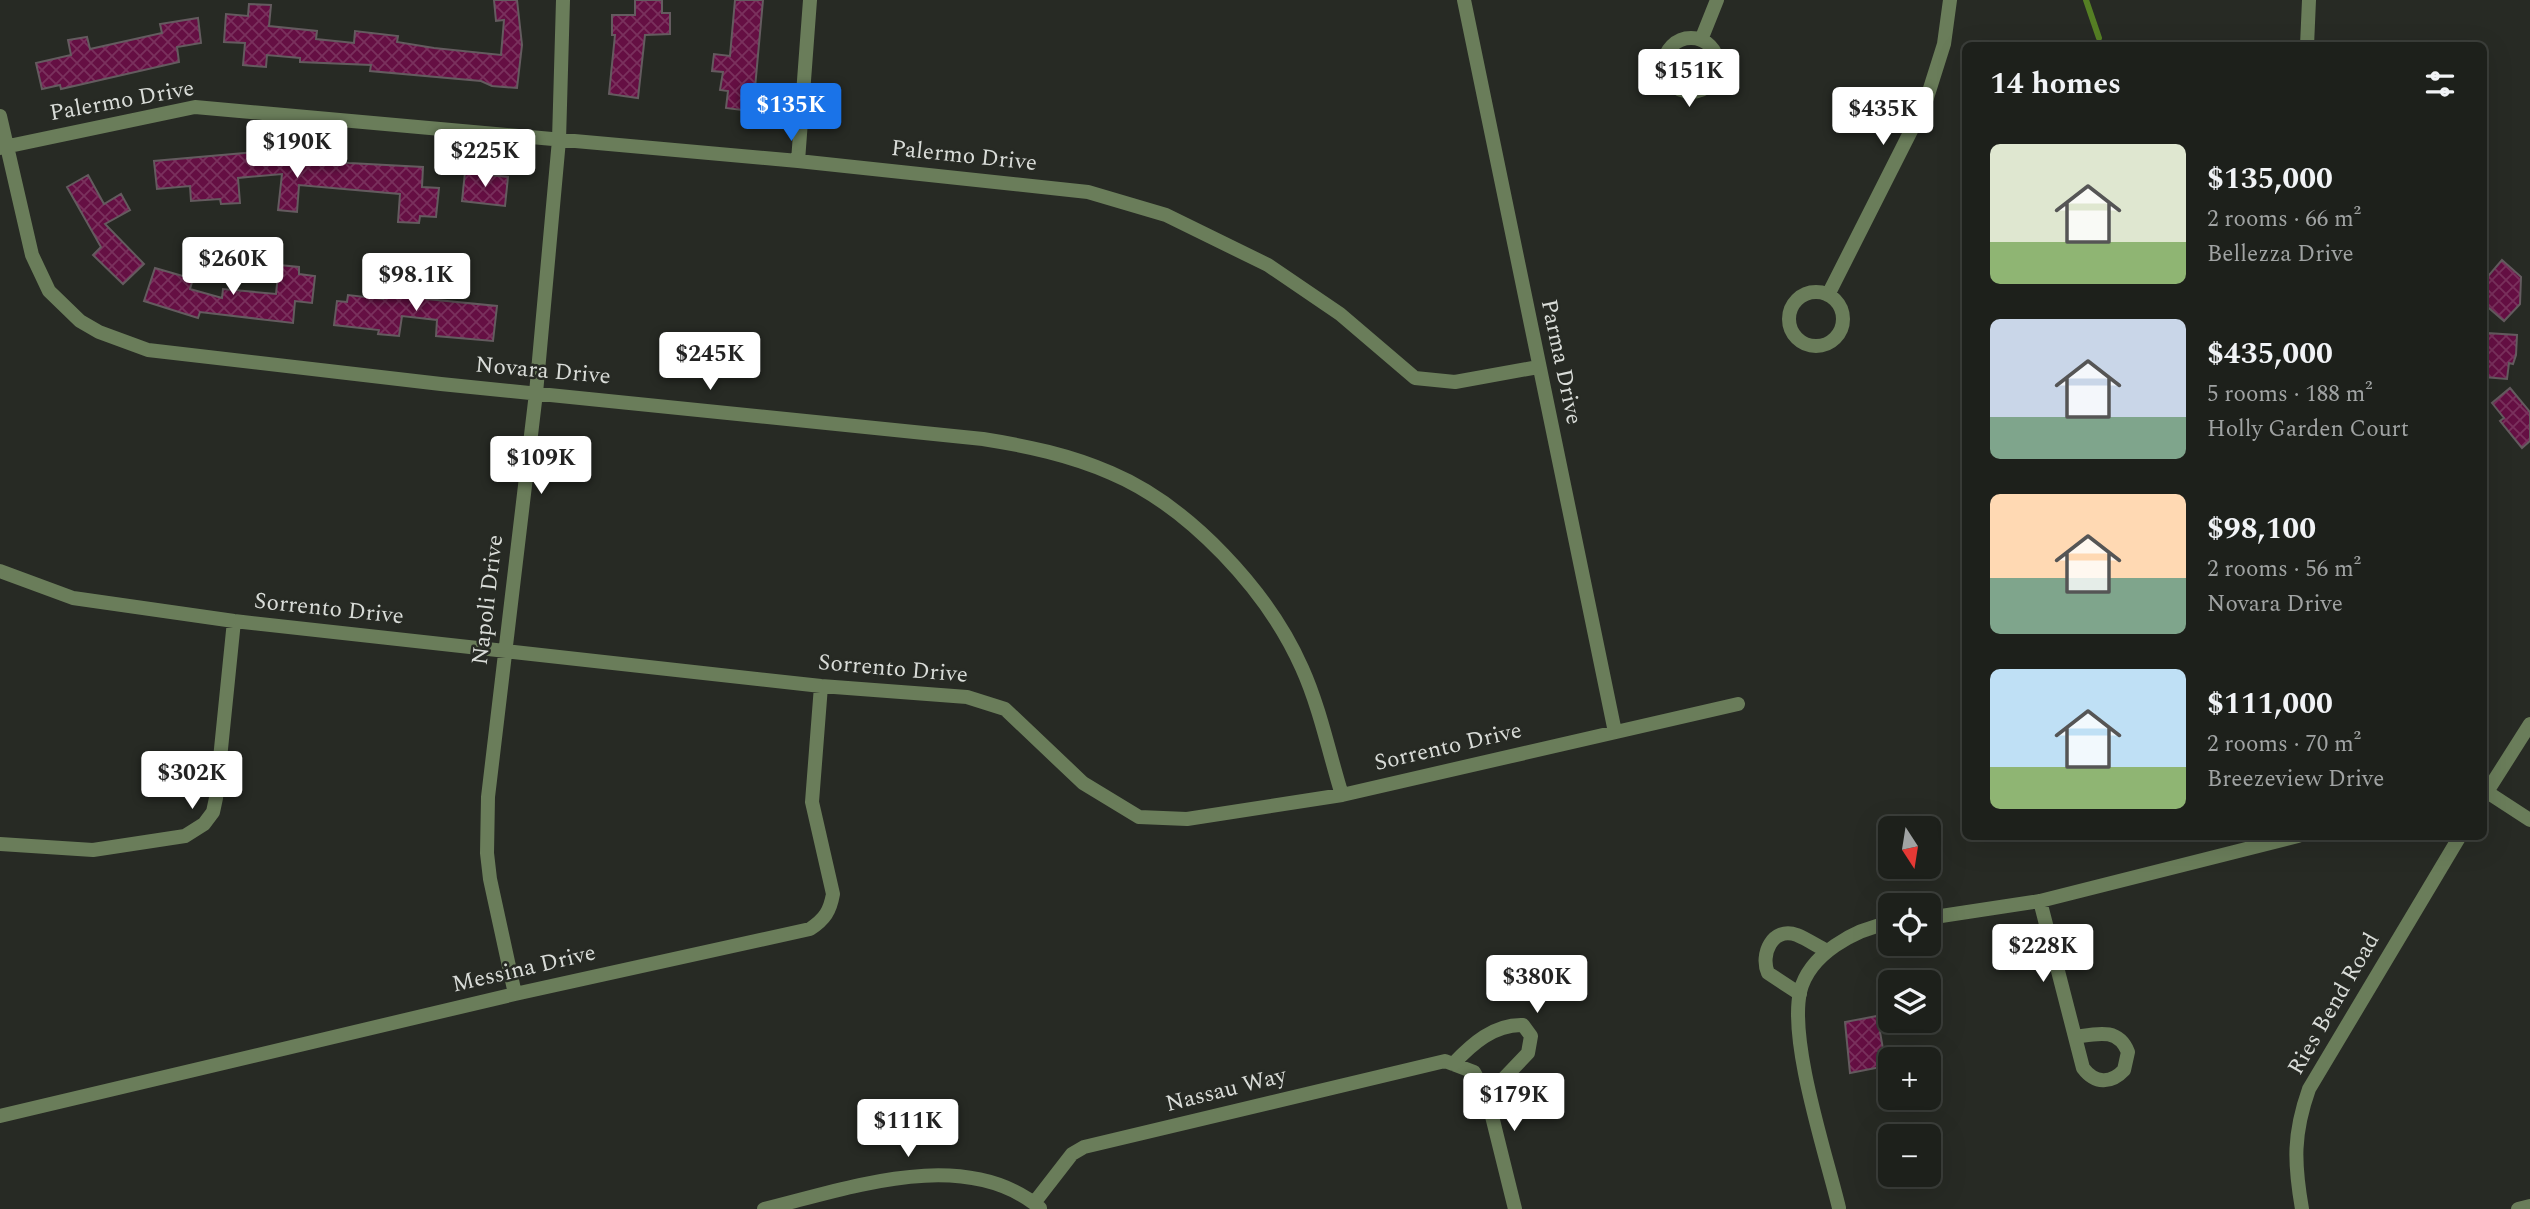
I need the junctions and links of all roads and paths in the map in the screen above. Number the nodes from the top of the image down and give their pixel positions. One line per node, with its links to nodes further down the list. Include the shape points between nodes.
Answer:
1 (563, 0): 10 (street, Napoli Drive)
2 (810, 0): 12 (street)
3 (1464, 0): 14 (street, Parma Drive)
4 (1717, 0): 7 (street)
5 (1950, 0): 13 (street, via 1944,44 1926,101)
6 (2309, 0): 8 (street)
7 (1701, 40)
8 (2307, 42)
9 (0, 116): 11 (street, Novara Drive)
10 (559, 140): 11 (street, Palermo Drive, via 195,107); 12 (street, Palermo Drive); 15 (street, Napoli Drive)
11 (3, 147): 15 (street, Novara Drive, via 40,274 62,307 99,332 148,351)
12 (798, 161): 14 (street, Palermo Drive, via 1088,192 1132,202 1211,235 1306,289 1415,378 1455,382)
13 (1828, 295)
14 (1538, 367): 22 (street, Parma Drive)
15 (537, 393): 18 (street, Napoli Drive); 24 (street, Novara Drive, via 983,439 1047,450 1142,488 1223,555 1266,607 1302,668)
16 (0, 571): 17 (street, Sorrento Drive, via 73,598)
17 (234, 621): 18 (street, Sorrento Drive); 29 (street, via 216,797 204,824 185,836 93,850)
18 (505, 651): 19 (street, Sorrento Drive); 34 (street, Napoli Drive, via 488,797 487,853)
19 (821, 686): 24 (street, Sorrento Drive, via 967,697 996,705 1020,720 1083,783 1139,817 1187,819); 34 (street, Messina Drive, via 811,802 833,894 822,921 810,929)
20 (1738, 704): 22 (street, Sorrento Drive)
21 (2530, 724): 23 (street)
22 (1615, 732): 24 (street, Sorrento Drive)
23 (2487, 792)
24 (1342, 795)
25 (2487, 796): 26 (street)
26 (2530, 820)
27 (2282, 840): 30 (street)
28 (2458, 840): 45 (street, Ries Bend Road, via 2309,1089 2296,1128 2296,1176)
29 (0, 844)
30 (2040, 901): 31 (street); 36 (street)
31 (1941, 916)
32 (1878, 927): 33 (street)
33 (1827, 951): 35 (street); 35 (street, via 1795,934 1780,936 1767,948 1768,973)
34 (515, 994): 39 (street, Messina Drive)
35 (1800, 994): 42 (street, via 1801,1050)
36 (2075, 1037)
37 (1453, 1063): 38 (street, via 1474,1072); 38 (street, via 1506,1024 1523,1025 1531,1036 1528,1053); 40 (street, Nassau Way, via 1445,1061 1084,1147 1060,1168)
38 (1487, 1096): 44 (street)
39 (0, 1116)
40 (1038, 1206): 43 (street, via 986,1182 929,1175 899,1177)
41 (2530, 1206): 46 (street)
42 (1839, 1208)
43 (764, 1209)
44 (1515, 1209)
45 (2302, 1209)
46 (2518, 1209)

